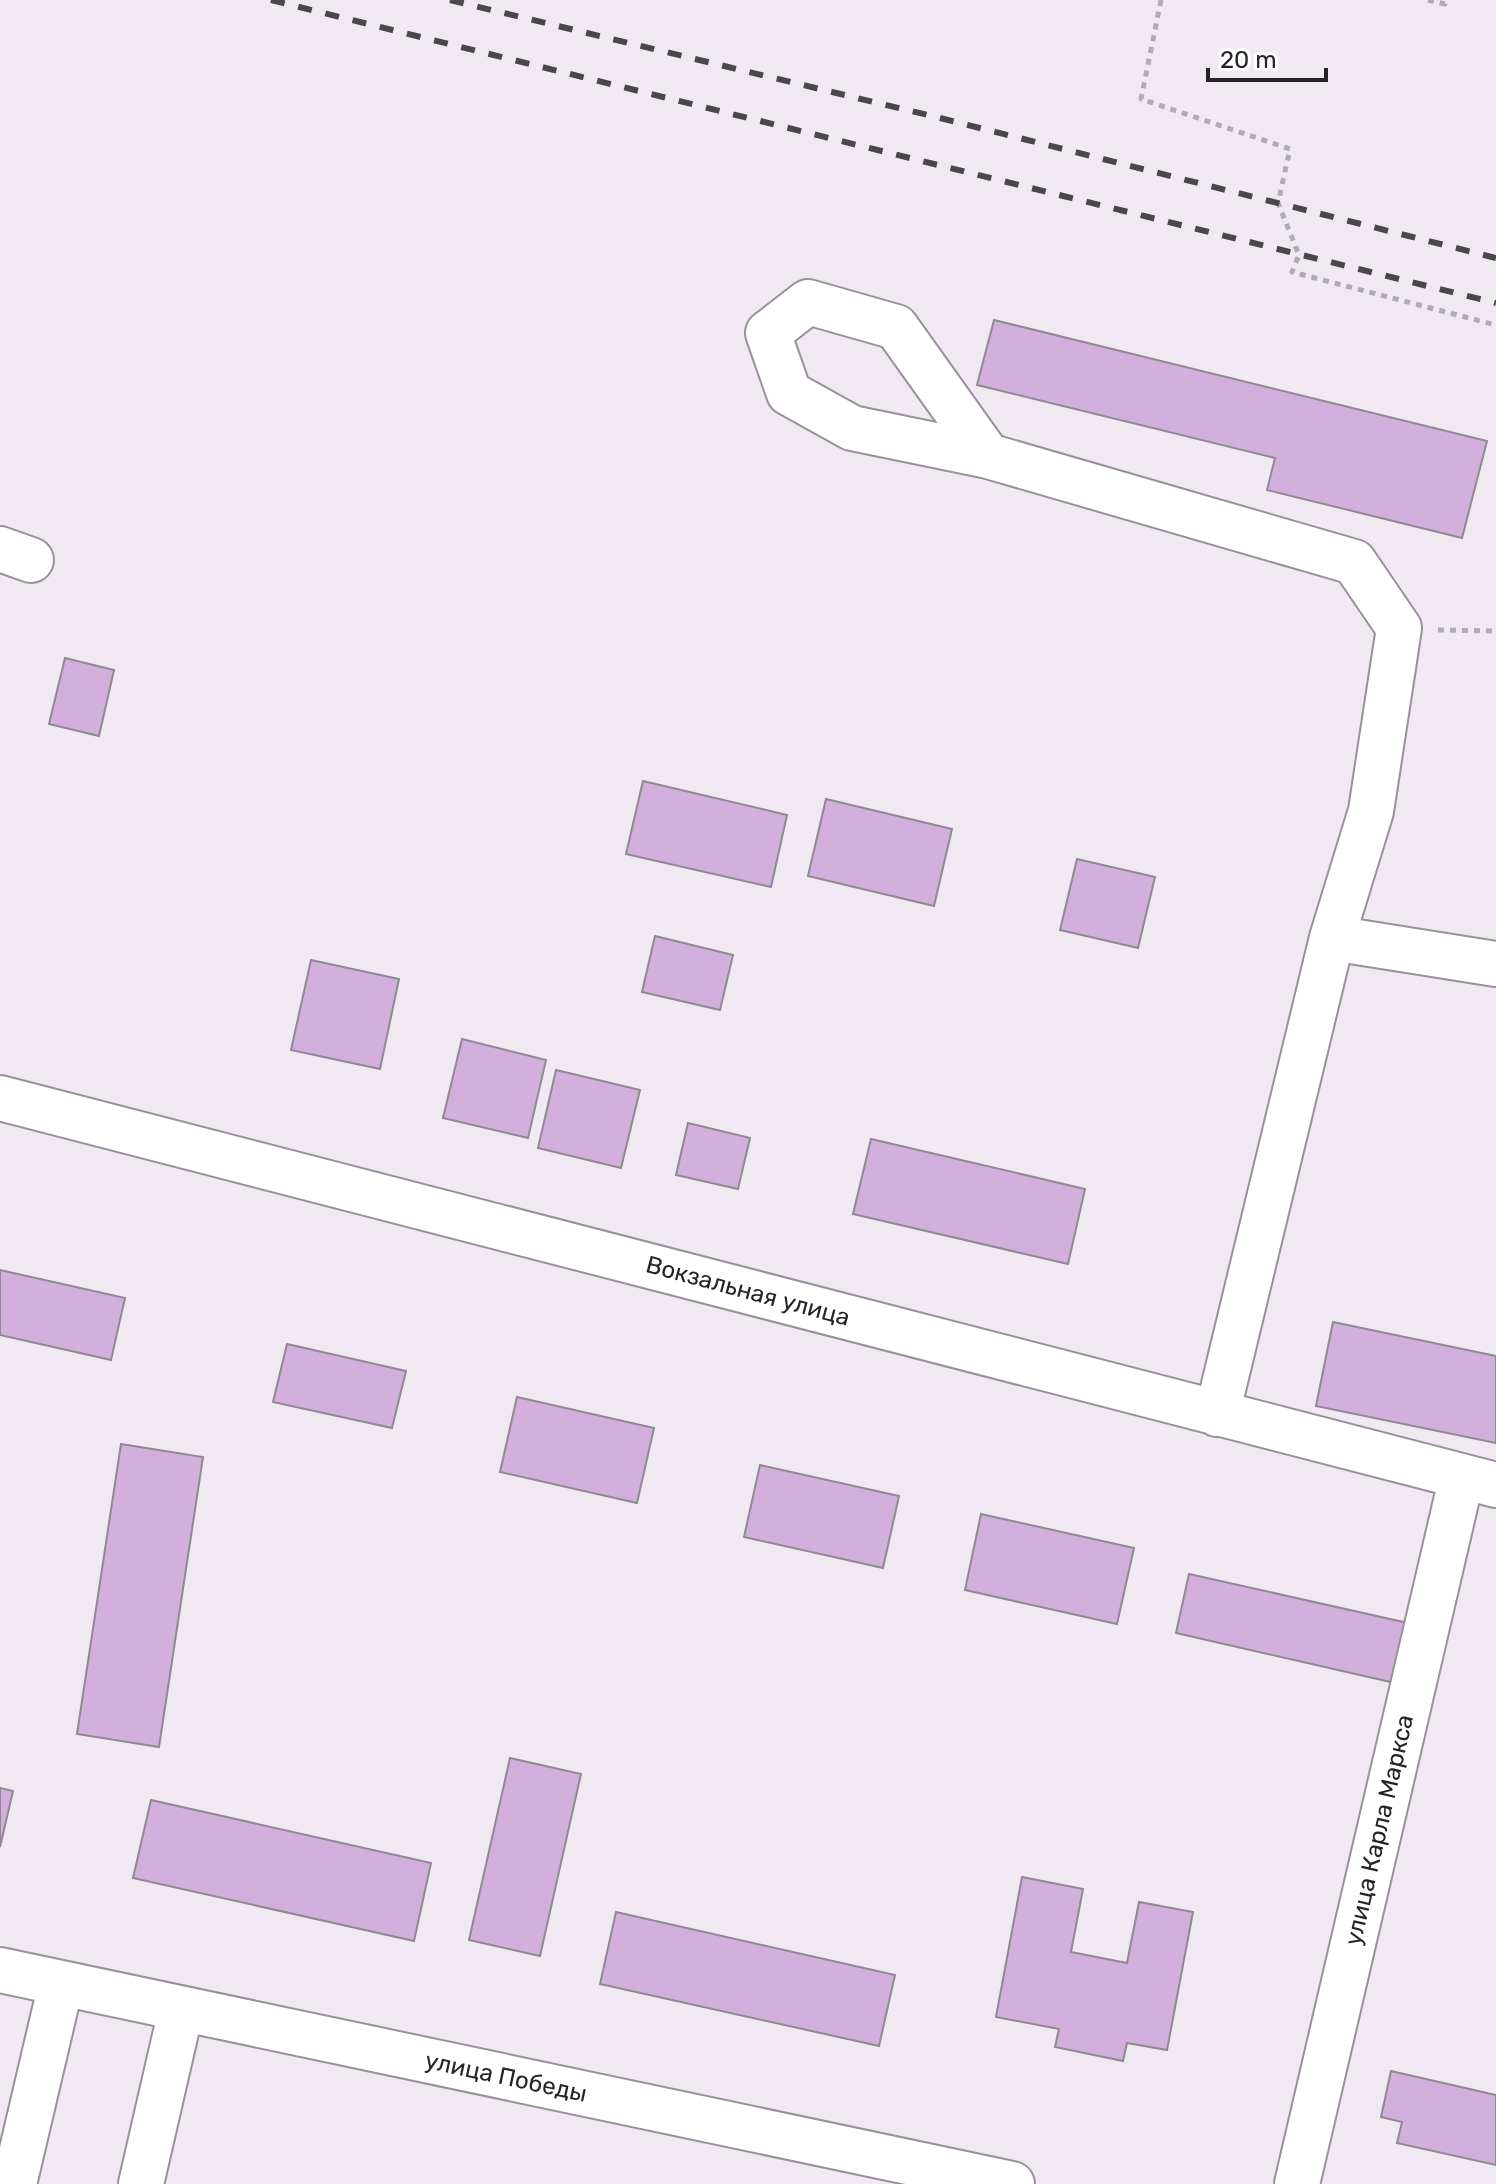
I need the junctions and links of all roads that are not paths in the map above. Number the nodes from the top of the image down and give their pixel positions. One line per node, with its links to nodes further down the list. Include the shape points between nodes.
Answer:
1 (988, 456): 1 (street, via 852,428 789,393 768,333 808,302 896,327); 2 (street, via 1354,562 1399,628 1371,811)
2 (1332, 938): 3 (street); 5 (street)
3 (1496, 964)
4 (0, 1098): 5 (street, Вокзальная улица)
5 (1217, 1414): 6 (street, Вокзальная улица)
6 (1479, 1480): 13 (street, улица Карла Маркса)
7 (0, 1970): 8 (street, улица Победы)
8 (61, 1984): 9 (street, улица Победы); 11 (street)
9 (181, 2010): 10 (street, улица Победы); 12 (street)
10 (987, 2181)
11 (14, 2184)
12 (141, 2184)
13 (1297, 2184)

